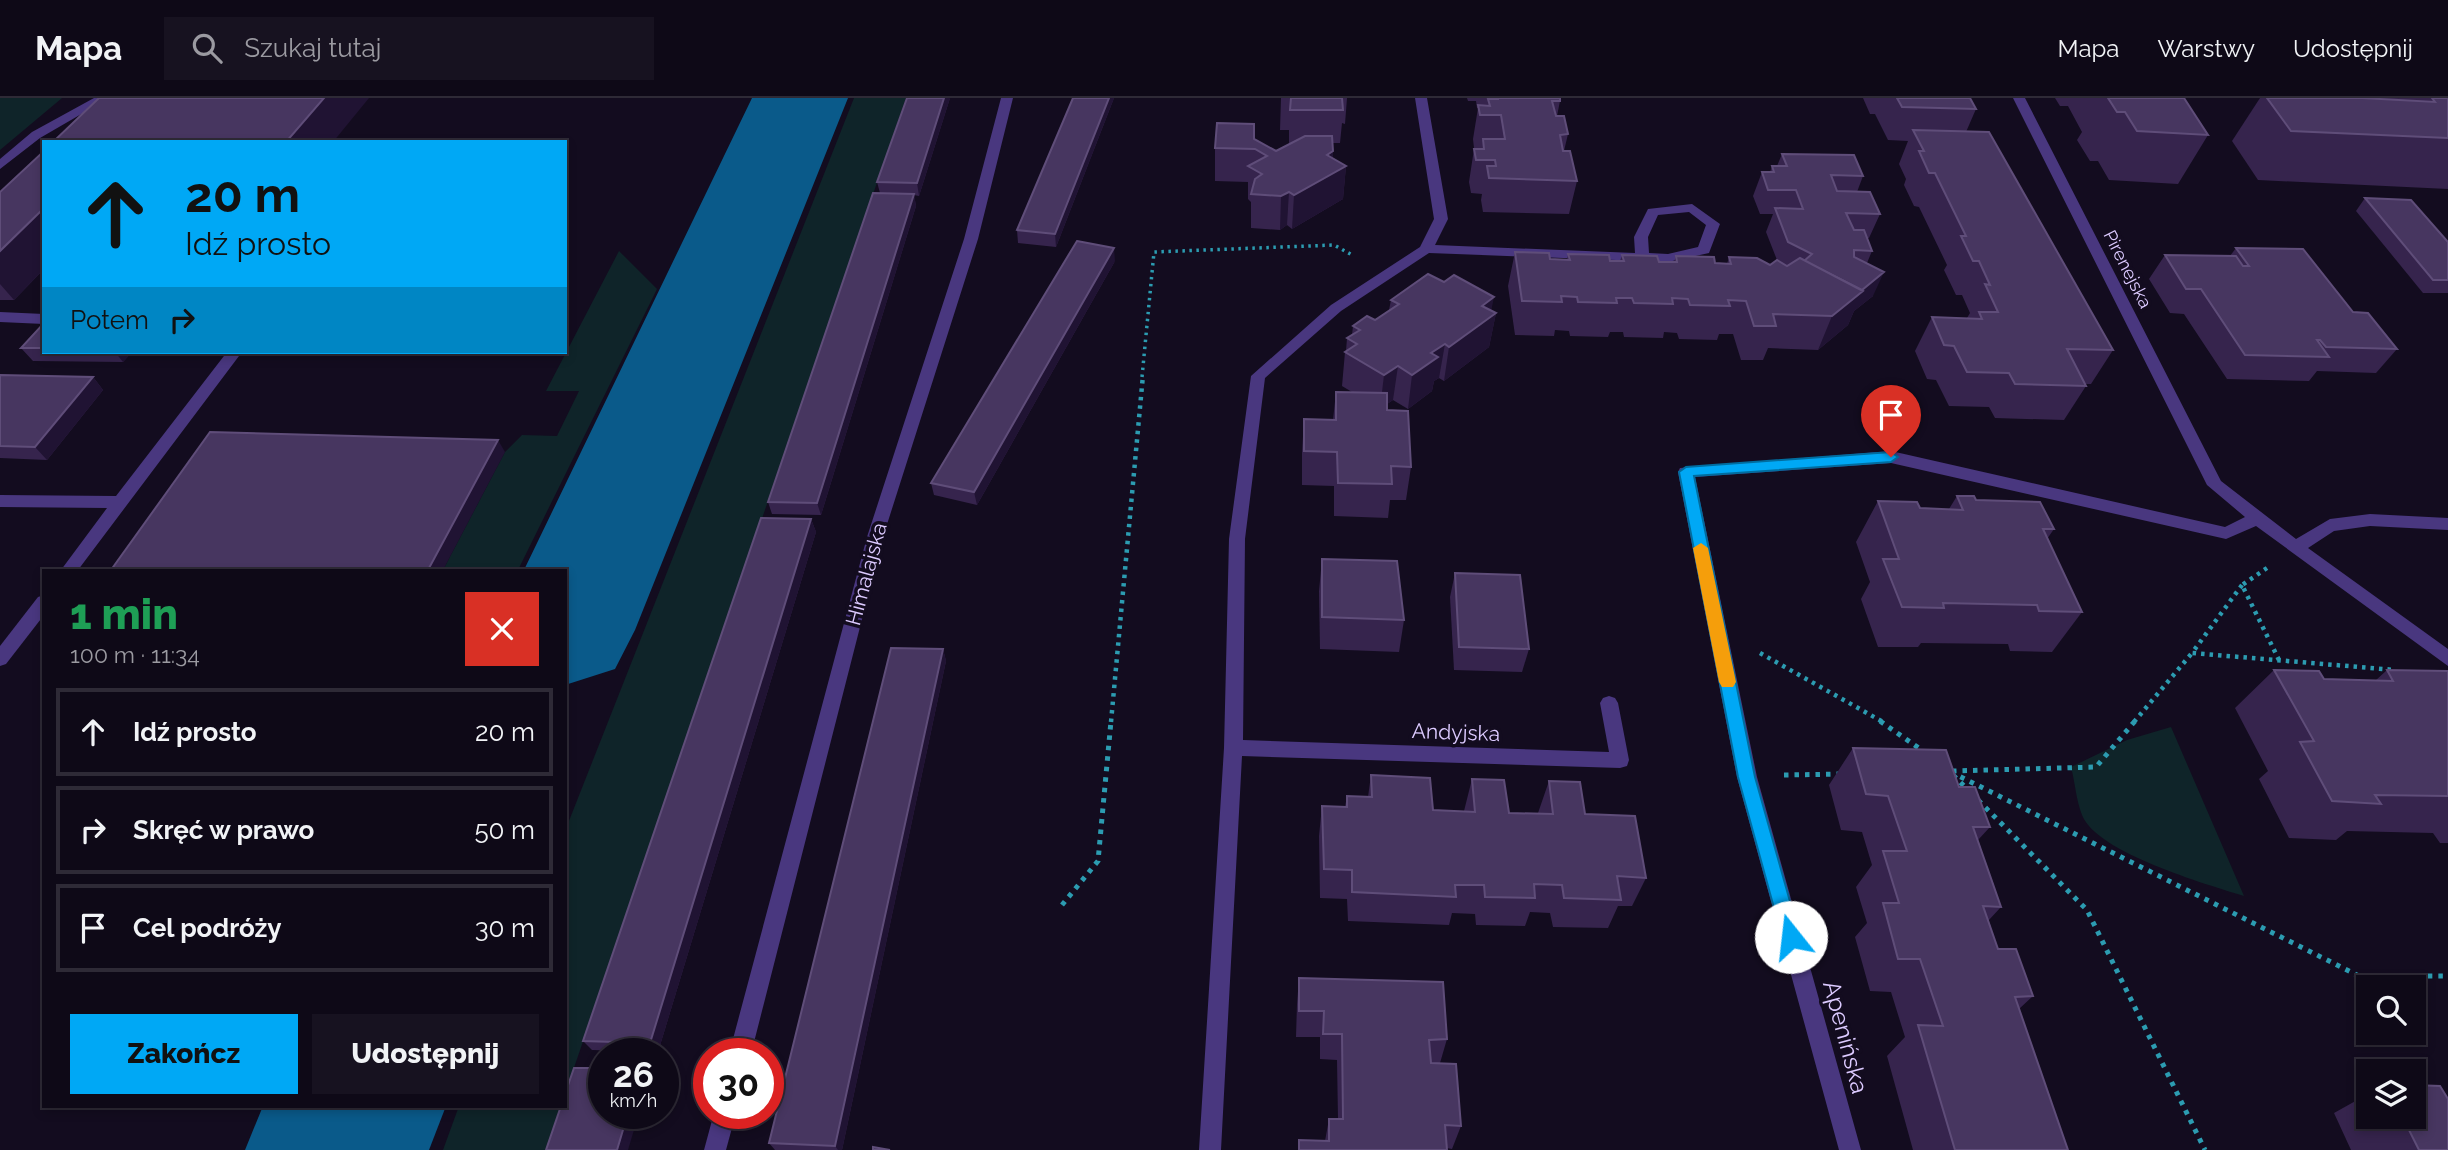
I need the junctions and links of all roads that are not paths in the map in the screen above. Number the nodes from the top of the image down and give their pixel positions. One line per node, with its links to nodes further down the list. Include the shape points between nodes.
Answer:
1 (103, 98): 5 (street, via 36,135)
2 (1007, 98): 22 (street, Himalajska, via 971,239 875,537)
3 (1422, 98): 6 (street, via 1441,219)
4 (2020, 98): 13 (street, Pirenejska, via 2215,485)
5 (0, 165)
6 (1426, 249): 7 (street); 21 (street, via 1336,308 1258,376 1237,539)
7 (1642, 257): 7 (street, via 1668,258 1704,250 1713,224 1692,208 1653,212 1641,237)
8 (0, 317): 9 (street)
9 (42, 319)
10 (233, 354): 12 (street)
11 (0, 501): 12 (street)
12 (122, 502): 16 (street)
13 (2256, 519): 15 (street, Pirenejska); 26 (street, Apenińska, via 2226,533 1891,457 1686,472 1747,777)
14 (2448, 524): 15 (street, via 2370,520 2330,525)
15 (2296, 548): 19 (street, Pirenejska)
16 (70, 569)
17 (42, 605): 18 (street)
18 (0, 659)
19 (2448, 659)
20 (1609, 703): 21 (street, Andyjska, via 1620,760)
21 (1233, 748): 25 (street)
22 (744, 1038)
23 (721, 1129): 24 (street)
24 (715, 1150)
25 (1210, 1150)
26 (1850, 1150)

